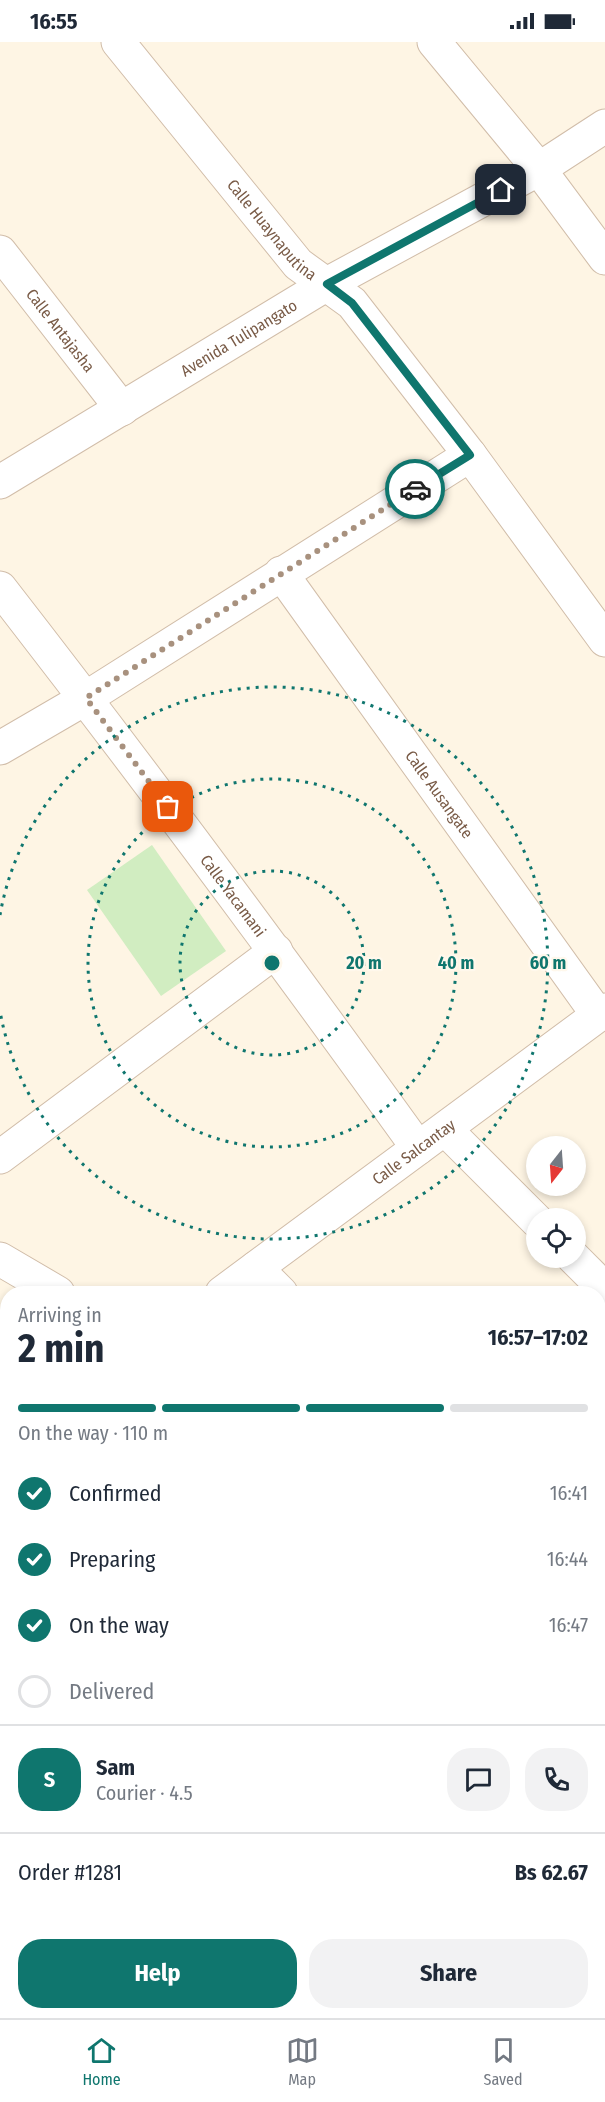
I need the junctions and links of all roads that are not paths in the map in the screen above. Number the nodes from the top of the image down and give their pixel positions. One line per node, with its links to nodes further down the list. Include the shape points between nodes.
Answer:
1 (118, 42): 7 (street, Calle Huaynaputina, via 298,264)
2 (434, 42): 4 (street)
3 (605, 126): 4 (street, Avenida Tulipangato)
4 (539, 169): 6 (street); 7 (street, Avenida Tulipangato)
5 (0, 252): 8 (street, Calle Antajasha)
6 (605, 258)
7 (327, 284): 8 (street, Avenida Tulipangato); 9 (street, Calle Huaynaputina, via 352,303)
8 (122, 408): 10 (street, Avenida Tulipangato)
9 (470, 455): 11 (street); 13 (street, Calle Huaynaputina)
10 (0, 482)
11 (281, 573): 14 (street); 17 (street, Calle Ausangate)
12 (0, 588): 14 (street, Calle Yacamani)
13 (605, 640)
14 (86, 698): 15 (street); 16 (street, Calle Yacamani)
15 (0, 748)
16 (276, 951): 19 (street, Calle Yacamani); 20 (street)
17 (602, 1012): 18 (street, Calle Salcantay)
18 (445, 1129): 19 (street, Calle Salcantay); 21 (street)
19 (418, 1148): 23 (street, Calle Salcantay)
20 (0, 1157)
21 (526, 1210)
22 (0, 1259): 25 (street)
23 (256, 1268): 26 (street, Calle Salcantay); 27 (street)
24 (584, 1268): 28 (street)
25 (46, 1286)
26 (232, 1286)
27 (274, 1286)
28 (601, 1286)

